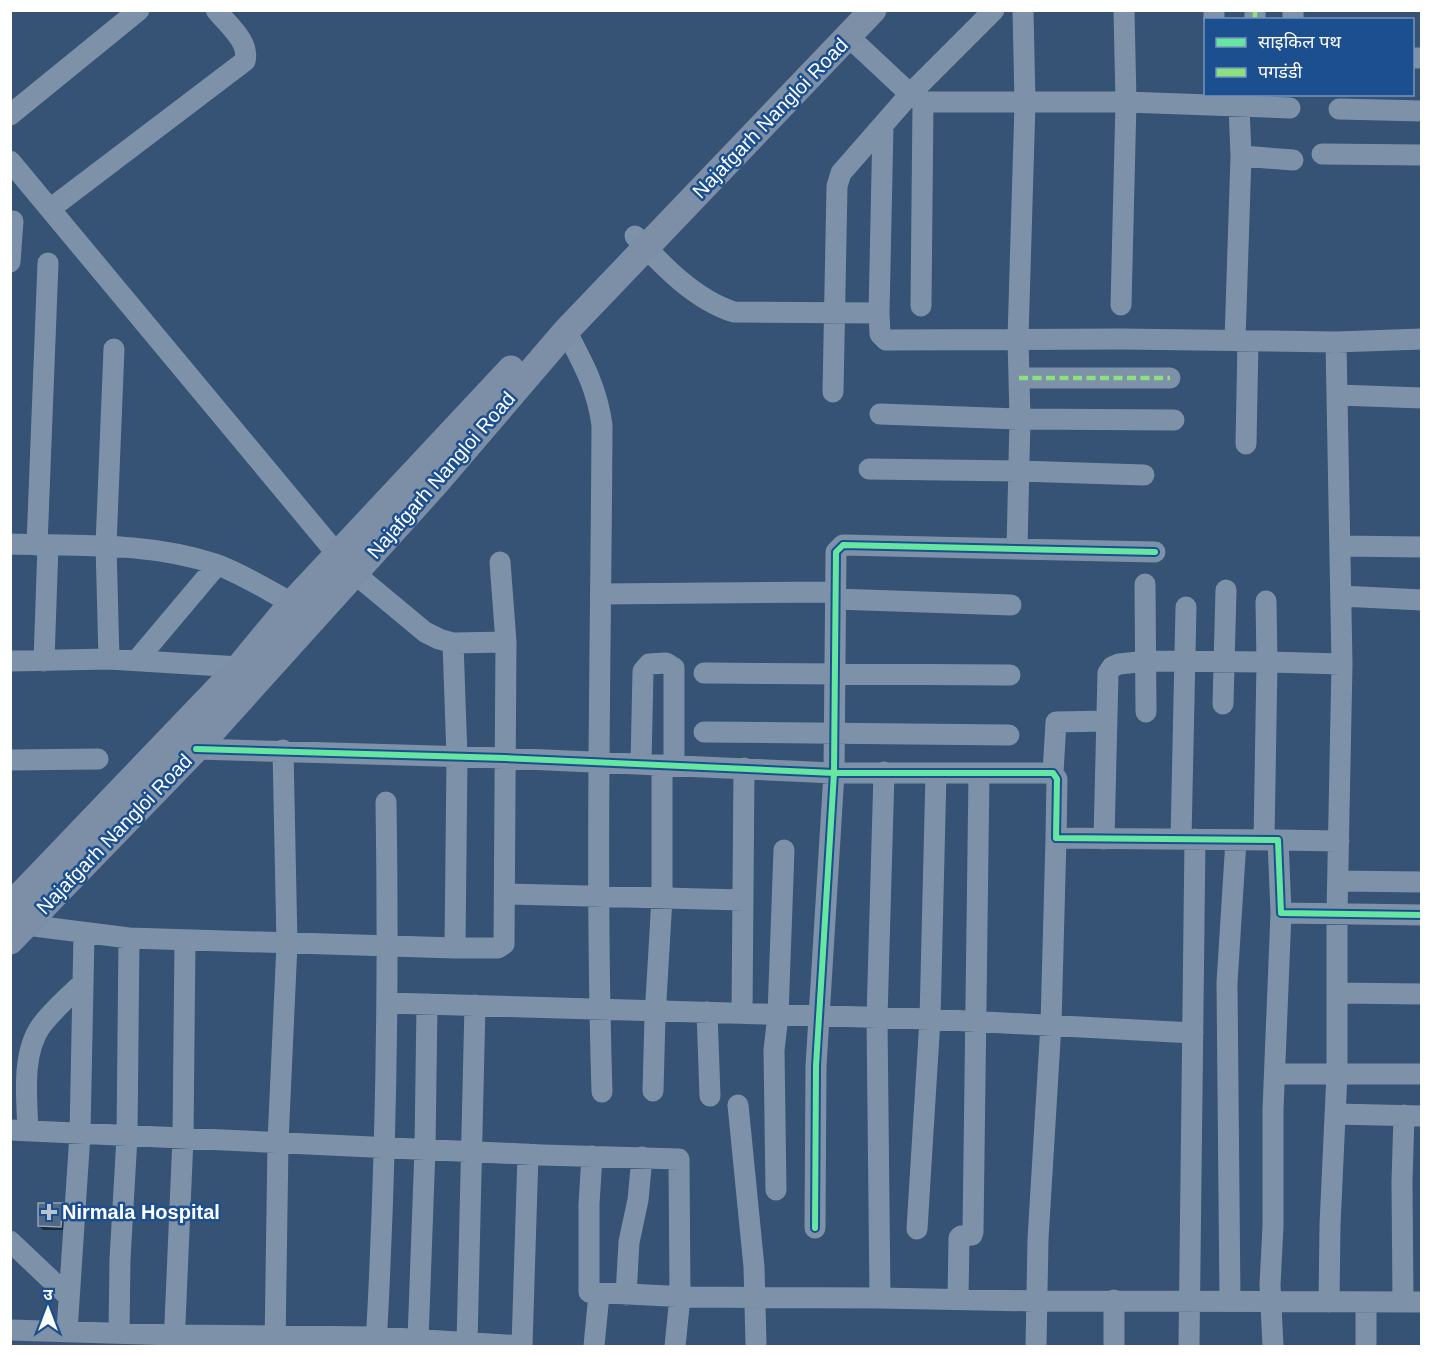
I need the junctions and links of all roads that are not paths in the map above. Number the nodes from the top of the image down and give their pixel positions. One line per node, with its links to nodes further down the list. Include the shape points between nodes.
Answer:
1 (139, 10): 15 (street)
2 (216, 10): 22 (street, via 244,44 245,62)
3 (873, 10): 7 (main road, Najafgarh Nangloi Road)
4 (994, 10): 8 (street)
5 (1023, 10): 10 (street)
6 (1124, 10): 9 (street)
7 (848, 23): 8 (street); 24 (main road, Najafgarh Nangloi Road)
8 (917, 98): 10 (street); 16 (street); 28 (street)
9 (1126, 102): 10 (street); 11 (street); 27 (street)
10 (1025, 103): 32 (street)
11 (1239, 106): 12 (street); 19 (street)
12 (1290, 108)
13 (1339, 109): 14 (street)
14 (1422, 111)
15 (10, 115)
16 (883, 126): 29 (street, via 847,165 837,186); 30 (street)
17 (1322, 154): 18 (street)
18 (1422, 155)
19 (1240, 156): 20 (street); 34 (street)
20 (1293, 160)
21 (10, 161): 22 (street)
22 (50, 209): 57 (street)
23 (13, 221): 25 (street)
24 (641, 242): 29 (street, via 686,284 721,308 734,312); 31 (main road, Najafgarh Nangloi Road); 57 (main road, Najafgarh Nangloi Road)
25 (10, 262)
26 (48, 263): 50 (street)
27 (1121, 305)
28 (921, 306)
29 (836, 313): 30 (street); 39 (street)
30 (879, 313): 32 (street, via 880,334 886,340)
31 (566, 331): 57 (main road, Najafgarh Nangloi Road, via 436,483); 61 (street, via 599,402)
32 (1018, 339): 34 (street); 37 (street)
33 (1422, 339): 35 (street)
34 (1242, 340): 35 (street); 45 (street)
35 (1336, 342): 40 (street)
36 (114, 349): 51 (street)
37 (1019, 378): 38 (street); 43 (street)
38 (1170, 378)
39 (833, 392)
40 (1338, 395): 41 (street); 52 (street)
41 (1422, 398)
42 (880, 414): 43 (street)
43 (1020, 419): 44 (street); 47 (street)
44 (1174, 420)
45 (1246, 444)
46 (869, 469): 47 (street)
47 (1019, 471): 48 (street); 54 (street)
48 (1144, 475)
49 (10, 544): 50 (street)
50 (42, 545): 51 (street); 74 (street)
51 (106, 545): 58 (street, via 157,550); 71 (street)
52 (1340, 546): 53 (street); 63 (street)
53 (1422, 548)
54 (1017, 549): 55 (street); 62 (street, via 843,545 836,552)
55 (1155, 552)
56 (500, 562): 69 (street)
57 (346, 563): 66 (main road, Najafgarh Nangloi Road); 70 (street, via 425,632); 90 (main road, Najafgarh Nangloi Road)
58 (217, 565): 66 (street); 72 (street)
59 (1144, 585): 75 (street)
60 (1226, 590): 77 (street)
61 (601, 594): 62 (street); 96 (street)
62 (835, 595): 67 (street); 82 (street)
63 (1341, 596): 64 (street); 79 (street)
64 (1422, 600)
65 (1266, 601): 78 (street)
66 (292, 603): 80 (main road, Najafgarh Nangloi Road)
67 (1011, 605)
68 (1186, 607): 76 (street)
69 (506, 642): 70 (street); 93 (street)
70 (453, 643): 92 (street)
71 (109, 659): 72 (street); 74 (street)
72 (137, 660): 80 (street)
73 (10, 661): 74 (street)
74 (44, 661)
75 (1145, 662): 76 (street); 85 (street); 86 (street, via 1119,664 1108,673)
76 (1184, 662): 77 (street); 108 (street)
77 (1225, 662): 78 (street); 84 (street)
78 (1267, 662): 79 (street); 110 (street)
79 (1342, 664): 111 (street)
80 (239, 667): 122 (main road, Najafgarh Nangloi Road)
81 (704, 673): 82 (street)
82 (835, 675): 83 (street); 88 (street)
83 (1010, 675)
84 (1223, 704)
85 (1146, 712)
86 (1107, 721): 104 (street, via 1056,722); 107 (street)
87 (704, 732): 88 (street)
88 (834, 732): 89 (street); 100 (street)
89 (1009, 735)
90 (196, 749): 91 (street); 122 (main road, Najafgarh Nangloi Road)
91 (283, 750): 92 (street); 126 (street)
92 (457, 757): 93 (street); 128 (street)
93 (505, 758): 96 (street); 115 (street)
94 (98, 759): 95 (street)
95 (10, 760)
96 (599, 762): 97 (street); 116 (street)
97 (641, 764): 98 (street); 98 (street, via 643,671 649,664 666,663 674,668)
98 (668, 765): 99 (street); 117 (street)
99 (744, 768): 100 (street); 118 (street)
100 (834, 772): 101 (street); 140 (street)
101 (884, 772): 102 (street); 141 (street)
102 (936, 772): 103 (street); 142 (street)
103 (979, 773): 104 (street); 143 (street)
104 (1053, 773): 106 (street, via 1057,779)
105 (386, 802): 127 (street)
106 (1056, 838): 107 (street); 144 (street)
107 (1104, 839): 108 (street)
108 (1188, 839): 109 (street); 145 (street)
109 (1236, 840): 110 (street); 180 (street, via 1227,983)
110 (1271, 840): 111 (street); 119 (street)
111 (1339, 841): 113 (street)
112 (784, 850): 139 (street)
113 (1338, 881): 114 (street); 120 (street)
114 (1422, 882)
115 (505, 894): 116 (street); 128 (street, via 504,944 498,948)
116 (600, 896): 117 (street); 135 (street)
117 (662, 898): 118 (street); 136 (street)
118 (743, 900): 138 (street)
119 (1281, 913): 120 (street); 147 (street)
120 (1337, 914): 121 (street); 130 (street)
121 (1422, 915)
122 (14, 920): 123 (street)
123 (84, 934): 124 (street); 129 (street)
124 (129, 938): 125 (street); 157 (street)
125 (185, 940): 126 (street); 158 (street)
126 (287, 944): 127 (street); 159 (street)
127 (389, 947): 128 (street); 132 (street)
128 (455, 948)
129 (83, 983): 155 (street, via 40,1027 33,1041); 156 (street)
130 (1338, 993): 131 (street); 146 (street)
131 (1422, 994)
132 (388, 1003): 133 (street); 160 (street)
133 (427, 1004): 134 (street); 161 (street)
134 (476, 1005): 135 (street); 162 (street)
135 (600, 1009): 136 (street); 150 (street)
136 (656, 1011): 137 (street); 149 (street)
137 (708, 1012): 138 (street); 151 (street)
138 (742, 1013): 139 (street)
139 (778, 1015): 140 (street); 166 (street, via 774,1050)
140 (819, 1015): 141 (street); 167 (street)
141 (877, 1018): 142 (street); 175 (street)
142 (930, 1018): 143 (street); 168 (street)
143 (977, 1021): 144 (street); 176 (street, via 974,1232 959,1238)
144 (1051, 1024): 145 (street); 178 (street)
145 (1193, 1033): 179 (street)
146 (1337, 1073): 147 (street); 148 (street); 153 (street)
147 (1276, 1074): 181 (street)
148 (1422, 1074)
149 (653, 1091)
150 (602, 1092)
151 (710, 1096)
152 (738, 1105): 174 (street)
153 (1335, 1114): 154 (street); 182 (street)
154 (1413, 1115): 184 (street)
155 (19, 1131): 156 (street)
156 (80, 1134): 157 (street); 172 (street)
157 (127, 1137): 158 (street); 187 (street)
158 (183, 1138): 159 (street); 189 (street)
159 (278, 1142): 160 (street); 190 (street)
160 (386, 1147): 161 (street); 191 (street)
161 (425, 1149): 162 (street); 188 (street)
162 (472, 1151): 163 (street); 192 (street)
163 (528, 1154): 164 (street); 194 (street)
164 (592, 1156): 165 (street); 170 (street, via 588,1289)
165 (642, 1157): 171 (street, via 629,1242); 173 (street, via 681,1161)
166 (776, 1190)
167 (815, 1228)
168 (917, 1229)
169 (10, 1241): 172 (street)
170 (599, 1294): 171 (street); 195 (street)
171 (626, 1295): 173 (street)
172 (68, 1296): 186 (street)
173 (680, 1297): 174 (street); 196 (street)
174 (755, 1297): 175 (street); 193 (street)
175 (880, 1298): 176 (street)
176 (958, 1299): 178 (street)
177 (1114, 1300): 178 (street); 179 (street); 198 (street)
178 (1036, 1301): 197 (street)
179 (1190, 1301): 180 (street); 199 (street)
180 (1230, 1301): 181 (street)
181 (1271, 1302): 182 (street); 200 (street)
182 (1329, 1302): 183 (street)
183 (1366, 1302): 184 (street); 201 (street)
184 (1412, 1302)
185 (10, 1330): 186 (street)
186 (67, 1331): 187 (street)
187 (119, 1333): 189 (street)
188 (418, 1340): 191 (street); 192 (street)
189 (175, 1341): 190 (street)
190 (275, 1341): 191 (street)
191 (377, 1342)
192 (477, 1344): 194 (street)
193 (756, 1344)
194 (522, 1346)
195 (594, 1347)
196 (675, 1347)
197 (1036, 1347)
198 (1114, 1347)
199 (1189, 1347)
200 (1273, 1347)
201 (1366, 1347)

